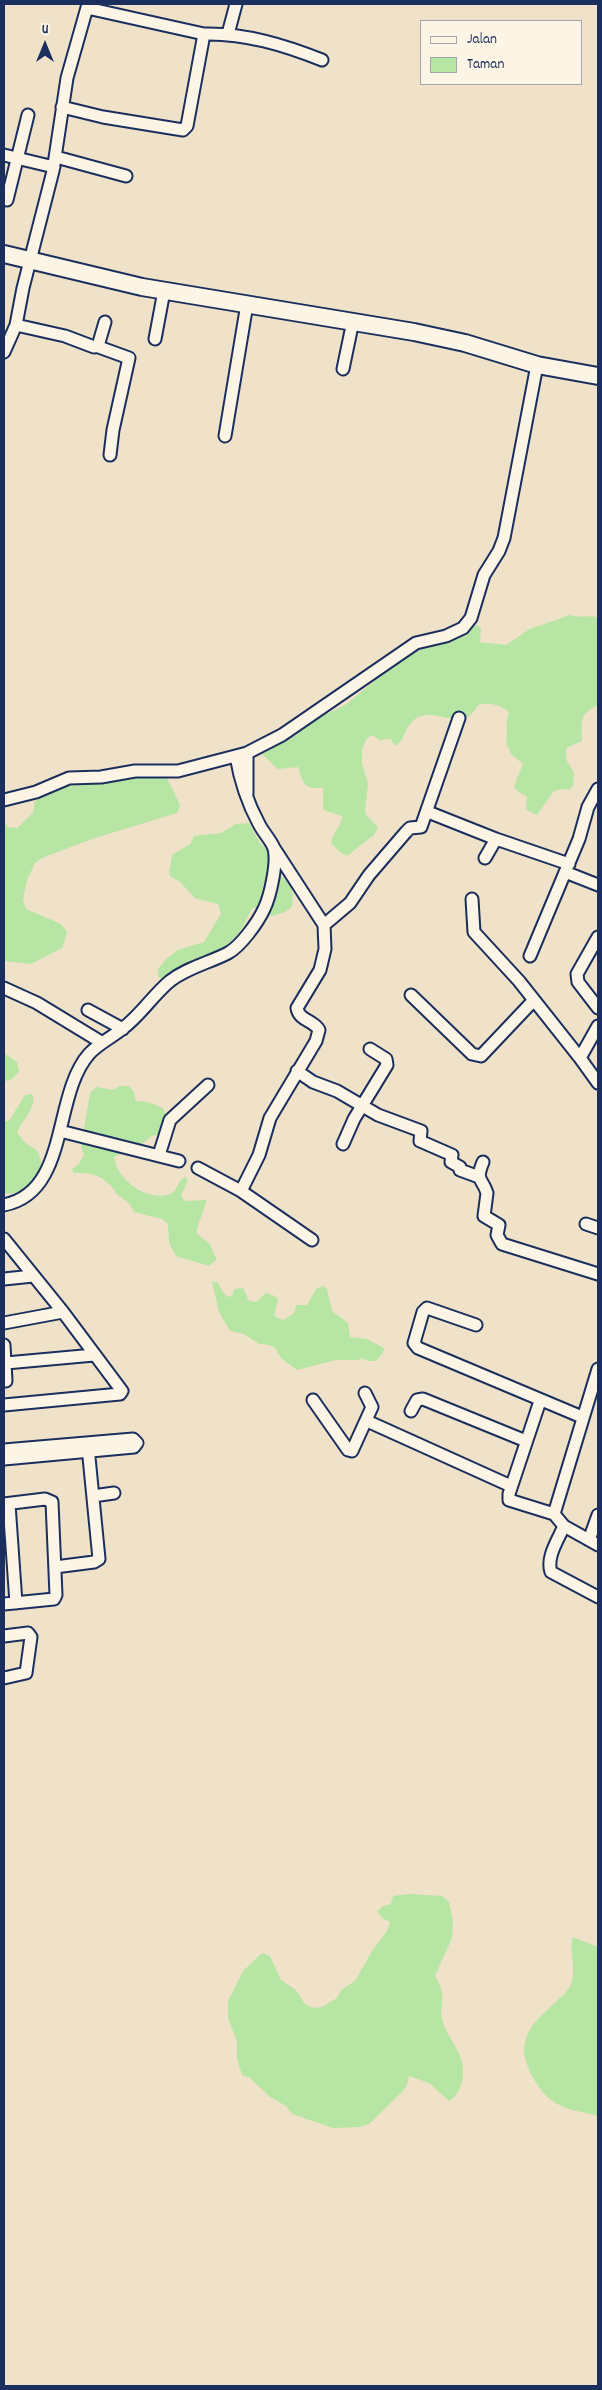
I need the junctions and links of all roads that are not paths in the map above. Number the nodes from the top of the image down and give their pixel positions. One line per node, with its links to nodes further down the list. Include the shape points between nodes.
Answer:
1 (236, 4): 4 (street)
2 (88, 6): 3 (street); 6 (street)
3 (204, 34): 4 (street); 6 (street, via 184,130)
4 (228, 34): 5 (street, via 296,50)
5 (322, 60)
6 (62, 107): 10 (street)
7 (28, 116): 9 (street)
8 (4, 155): 9 (street)
9 (16, 159): 10 (street); 12 (street)
10 (55, 162): 11 (street); 14 (street)
11 (126, 176)
12 (7, 200)
13 (4, 254): 14 (street)
14 (30, 260): 15 (street); 19 (street)
15 (164, 291): 16 (street); 20 (street)
16 (247, 304): 17 (street); 26 (street)
17 (353, 321): 23 (street, via 464,343); 24 (street)
18 (105, 322): 21 (street)
19 (16, 325): 21 (street); 22 (street)
20 (154, 340)
21 (96, 346): 27 (street, via 129,358)
22 (4, 352)
23 (538, 365): 25 (street); 29 (street, via 504,538 484,574 471,618 463,628 446,636 416,643)
24 (343, 369)
25 (598, 376)
26 (225, 436)
27 (110, 454)
28 (459, 718): 32 (street)
29 (242, 760): 31 (street, via 178,771 135,770 100,777 69,778 36,792); 34 (street, via 247,798)
30 (598, 789): 36 (street, via 588,807)
31 (4, 800)
32 (428, 812): 33 (street); 39 (street, via 421,827 410,828 406,832 350,903)
33 (496, 839): 35 (street); 36 (street)
34 (274, 847): 39 (street); 48 (street, via 275,864 265,909 252,929 230,952 191,968 170,981)
35 (485, 858)
36 (567, 868): 37 (street); 41 (street)
37 (598, 885)
38 (472, 899): 44 (street, via 474,932)
39 (324, 925): 52 (street, via 325,949 320,970 298,1008 303,1019 319,1030 316,1041)
40 (598, 937): 45 (street, via 577,974 578,982)
41 (530, 956)
42 (4, 988): 49 (street, via 37,1003)
43 (411, 996): 44 (street, via 472,1054 481,1056)
44 (534, 1000): 51 (street)
45 (598, 1008)
46 (88, 1010): 48 (street)
47 (598, 1026): 51 (street)
48 (123, 1029): 49 (street)
49 (101, 1042): 56 (street, via 80,1067)
50 (370, 1049): 55 (street, via 384,1056 388,1062)
51 (580, 1058): 53 (street)
52 (297, 1071): 55 (street); 63 (street, via 270,1118 259,1155)
53 (598, 1083)
54 (208, 1085): 58 (street, via 170,1120)
55 (363, 1105): 57 (street); 62 (street, via 378,1115 421,1131 420,1141 452,1155 451,1162 460,1170)
56 (60, 1131): 58 (street); 64 (street, via 52,1161 43,1177 25,1198)
57 (343, 1144)
58 (159, 1155): 59 (street)
59 (179, 1161)
60 (483, 1162): 62 (street)
61 (198, 1168): 63 (street)
62 (480, 1177): 69 (street, via 487,1193 484,1216 499,1225 497,1235 502,1244)
63 (241, 1191): 68 (street)
64 (4, 1205)
65 (586, 1224): 66 (street)
66 (598, 1228)
67 (4, 1239): 70 (street)
68 (312, 1240)
69 (598, 1274)
70 (34, 1276): 71 (street); 72 (street)
71 (4, 1279)
72 (63, 1312): 73 (street); 76 (street)
73 (4, 1323)
74 (476, 1325): 83 (street, via 427,1308 422,1312 414,1343 418,1348)
75 (4, 1345): 77 (street)
76 (94, 1355): 77 (street); 84 (street, via 121,1394)
77 (6, 1363): 79 (street)
78 (598, 1369): 80 (street)
79 (6, 1381)
80 (595, 1390): 86 (street)
81 (366, 1393): 87 (street, via 372,1404)
82 (313, 1400): 87 (street, via 350,1451)
83 (540, 1401): 86 (street); 88 (street)
84 (4, 1405)
85 (411, 1411): 88 (street, via 417,1400 423,1398)
86 (582, 1417): 96 (street)
87 (367, 1421): 92 (street)
88 (526, 1441): 92 (street)
89 (88, 1448): 90 (street); 91 (street); 94 (street)
90 (4, 1450)
91 (4, 1459)
92 (511, 1486): 96 (street, via 510,1500)
93 (114, 1493): 94 (street)
94 (93, 1496): 100 (street, via 99,1559)
95 (7, 1504): 100 (street, via 45,1499 52,1502); 102 (street)
96 (554, 1514): 98 (street)
97 (598, 1514): 99 (street)
98 (564, 1526): 99 (street); 101 (street, via 551,1556 551,1572)
99 (594, 1543)
100 (55, 1567): 102 (street, via 55,1598)
101 (598, 1598)
102 (16, 1603): 103 (street)
103 (4, 1604)
104 (4, 1636): 105 (street, via 28,1633 32,1636 26,1673)
105 (4, 1678)

